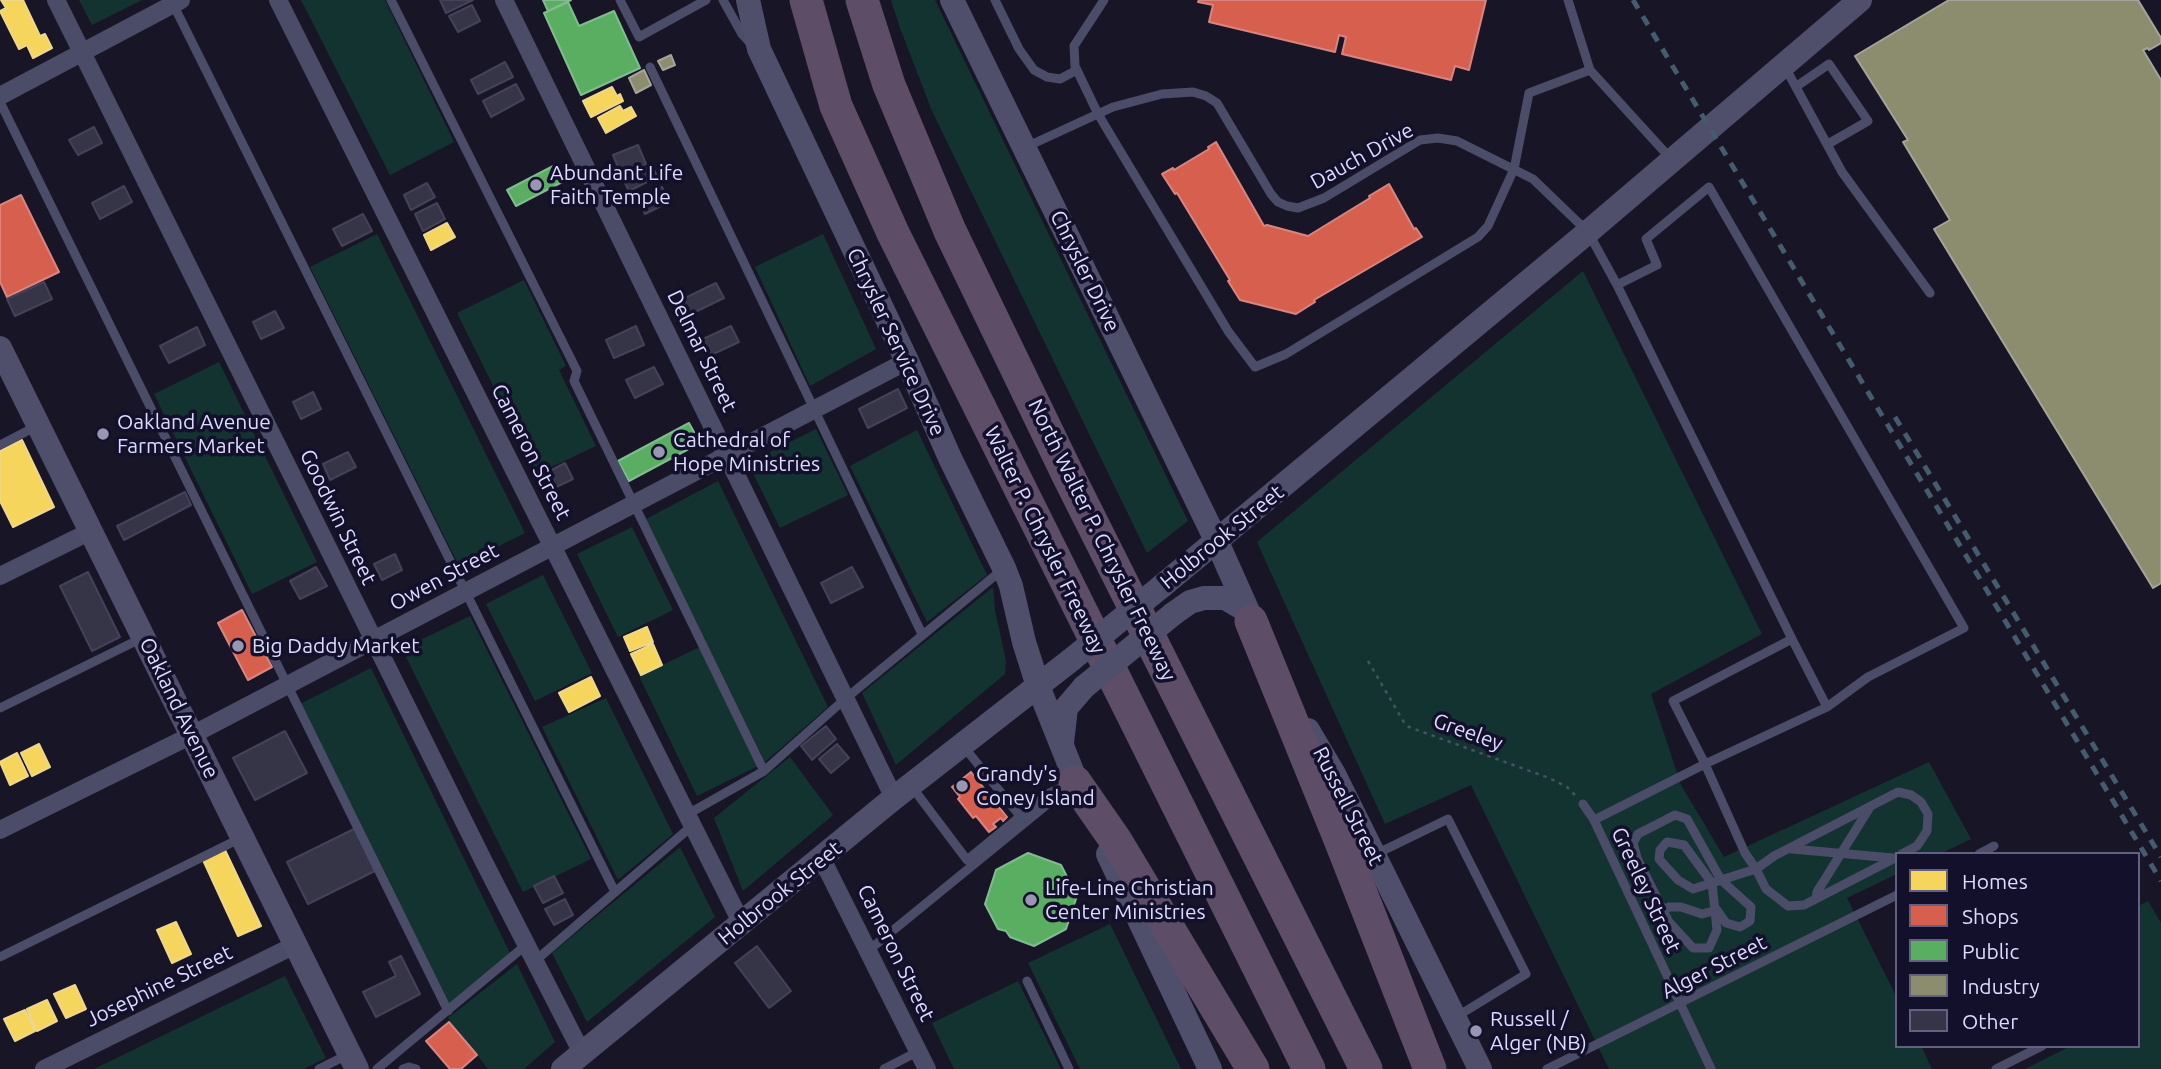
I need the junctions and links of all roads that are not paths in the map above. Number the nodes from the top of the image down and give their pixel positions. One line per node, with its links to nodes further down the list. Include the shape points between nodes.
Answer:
1 (56, 0): 17 (street, Goodwin Street)
2 (278, 0): 42 (street, Cameron Street)
3 (391, 0): 39 (lane, via 577,371 574,381)
4 (504, 0): 38 (street, Delmar Street)
5 (620, 0): 6 (lane, via 639,37)
6 (706, 0)
7 (723, 0): 18 (lane)
8 (748, 0): 18 (street, Chrysler Service Drive)
9 (806, 0): 110 (highway, Walter P. Chrysler Freeway, via 836,107 893,233)
10 (862, 0): 111 (highway, North Walter P. Chrysler Freeway, via 889,85 950,231)
11 (953, 0): 27 (street, Chrysler Drive)
12 (995, 0): 20 (lane, via 1034,70 1060,79)
13 (1104, 0): 20 (lane, via 1074,46)
14 (1568, 0): 21 (lane)
15 (1860, 0): 22 (street, Holbrook Street)
16 (175, 1): 17 (street); 45 (lane)
17 (83, 54): 23 (street); 49 (street, Goodwin Street)
18 (766, 66): 34 (street, Chrysler Service Drive)
19 (650, 67): 35 (lane)
20 (1077, 70): 25 (lane)
21 (1590, 70): 28 (lane); 29 (lane, via 1529,93)
22 (1790, 76): 26 (lane); 26 (lane, via 1829,64 1868,121); 28 (street, Holbrook Street)
23 (0, 96)
24 (0, 102): 51 (lane)
25 (1098, 114): 27 (lane, Dauch Drive); 29 (lane, Dauch Drive, via 1162,94 1206,96 1217,103 1271,194 1278,202 1298,208 1324,198 1420,140 1457,141); 29 (lane, via 1228,331 1255,367 1286,354 1478,237 1488,226)
26 (1828, 144): 32 (lane, via 1842,172)
27 (1025, 148): 41 (street, Chrysler Drive)
28 (1672, 161): 30 (street, Holbrook Street)
29 (1514, 169): 30 (lane, Dauch Drive, via 1533,179)
30 (1588, 232): 31 (lane, Dauch Drive); 41 (street, Holbrook Street)
31 (1617, 285): 50 (lane, Dauch Drive); 54 (lane, via 1657,265 1646,239 1709,187 1964,628 1868,677)
32 (1930, 293)
33 (0, 348): 36 (street, Oakland Avenue)
34 (907, 361): 35 (street, Owen Street); 43 (street, Chrysler Service Drive)
35 (813, 409): 38 (street, Owen Street); 47 (lane)
36 (38, 425): 37 (lane); 40 (street, Oakland Avenue)
37 (0, 444)
38 (726, 455): 39 (street, Owen Street); 53 (street, Delmar Street)
39 (632, 504): 42 (street, Owen Street); 60 (lane)
40 (91, 531): 44 (street); 48 (street, Oakland Avenue)
41 (1217, 542): 46 (street, Russell Street); 52 (street, Holbrook Street, bridge)
42 (553, 546): 45 (street, Owen Street); 66 (street, Cameron Street)
43 (1004, 568): 47 (lane); 52 (street, Chrysler Service Drive)
44 (0, 576)
45 (464, 592): 49 (street, Owen Street); 81 (lane)
46 (1249, 616): 58 (street, bridge, via 1225,598 1204,598 1173,614 1071,699); 75 (street, Russell Street); 112 (highway)
47 (922, 634): 53 (lane)
48 (143, 637): 55 (lane); 56 (street, Oakland Avenue)
49 (373, 639): 51 (street, Owen Street); 89 (street, Goodwin Street)
50 (1792, 639): 54 (lane, Dauch Drive); 59 (lane, via 1673,701)
51 (287, 685): 56 (street, Owen Street); 93 (lane)
52 (1038, 686): 57 (street, Holbrook Street); 58 (street, Chrysler Service Drive)
53 (845, 699): 60 (lane); 62 (street, Delmar Street)
54 (1827, 707): 59 (lane)
55 (0, 708)
56 (192, 735): 68 (street, Owen Street); 69 (street, Oakland Avenue)
57 (962, 745): 62 (street, Holbrook Street); 65 (lane)
58 (1062, 749): 61 (street, Chrysler Service Drive)
59 (1705, 764): 67 (lane); 79 (lane)
60 (764, 771): 66 (lane)
61 (1073, 778): 65 (lane); 88 (lane); 108 (street); 109 (highway)
62 (903, 792): 65 (lane, via 967,860); 78 (street, Holbrook Street)
63 (1583, 804): 67 (lane, Greeley Street)
64 (1870, 807): 71 (lane); 72 (lane, via 1898,792 1921,802 1928,814 1927,831 1917,846); 74 (lane)
65 (1020, 816)
66 (690, 820): 81 (lane); 86 (street, Cameron Street)
67 (1594, 820): 92 (lane, Greeley Street)
68 (0, 830)
69 (242, 838): 87 (street, Oakland Avenue); 90 (lane)
70 (1994, 846): 73 (lane)
71 (1790, 849): 74 (lane); 79 (lane)
72 (1906, 852)
73 (1983, 852)
74 (1841, 853): 76 (lane); 83 (lane)
75 (1374, 855): 94 (street, Russell Street); 94 (lane, via 1448,820 1526,974)
76 (1895, 856)
77 (1895, 858): 83 (lane)
78 (822, 859): 86 (street, Holbrook Street); 88 (street, Cameron Street)
79 (1756, 869): 80 (lane); 83 (lane, via 1766,889 1788,906)
80 (1717, 881): 80 (lane, via 1693,889 1659,859 1660,850 1667,842 1685,845); 84 (lane); 84 (lane, via 1751,907 1750,920 1740,927 1726,923); 85 (lane, via 1687,820 1675,815 1638,835 1633,843 1637,858)
81 (615, 892): 89 (lane)
82 (1895, 896): 92 (lane, Alger Street)
83 (1816, 899)
84 (1717, 910): 85 (lane, via 1702,914 1670,907); 85 (lane, via 1717,930 1709,948 1693,948)
85 (1663, 911)
86 (743, 924): 97 (street, Holbrook Street)
87 (295, 945): 98 (street, Oakland Avenue); 99 (street, Josephine Street)
88 (869, 950): 96 (street, Cameron Street)
89 (530, 953): 93 (lane); 97 (street, Goodwin Street)
90 (0, 957)
91 (1027, 981): 107 (lane)
92 (1679, 1004): 114 (lane, Alger Street); 115 (lane, Greeley Street)
93 (448, 1011): 101 (lane)
94 (1454, 1018): 113 (street, Russell Street)
95 (2038, 1048): 116 (lane)
96 (919, 1051): 105 (lane); 106 (street, Cameron Street)
97 (582, 1053): 104 (street, Holbrook Street)
98 (353, 1061): 100 (lane)
99 (44, 1069)
100 (319, 1069)
101 (377, 1069)
102 (403, 1069): 103 (lane)
103 (416, 1069)
104 (563, 1069)
105 (884, 1069)
106 (927, 1069)
107 (1069, 1069)
108 (1210, 1069)
109 (1253, 1069)
110 (1309, 1069)
111 (1366, 1069)
112 (1430, 1069)
113 (1480, 1069)
114 (1547, 1069)
115 (1711, 1069)
116 (1996, 1069)

